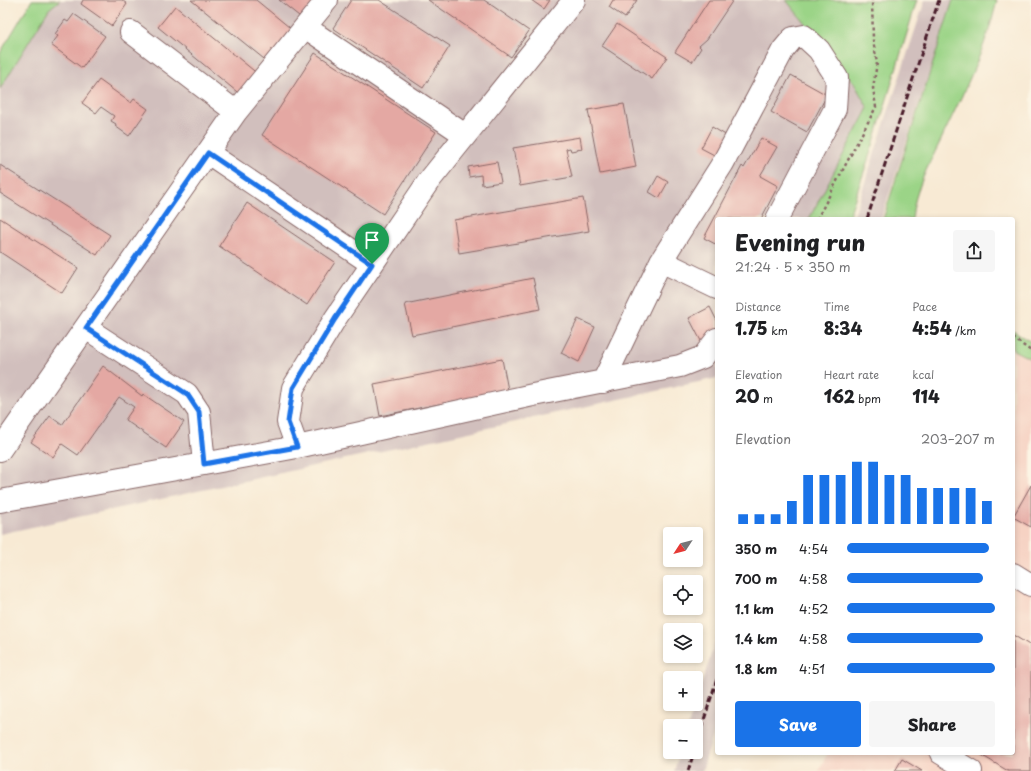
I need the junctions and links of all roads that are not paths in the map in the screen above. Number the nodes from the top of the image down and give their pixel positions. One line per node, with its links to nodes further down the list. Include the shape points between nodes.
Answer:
1 (327, 0): 3 (lane)
2 (574, 0): 6 (lane)
3 (305, 27): 5 (lane); 6 (lane)
4 (131, 32): 5 (lane)
5 (236, 112): 7 (lane)
6 (465, 135): 10 (lane, via 428,182)
7 (208, 153): 10 (lane); 12 (lane)
8 (778, 217): 9 (lane, via 835,109 837,78 819,50 804,36 793,38 783,50 723,163)
9 (661, 261): 11 (lane); 14 (lane)
10 (372, 264): 15 (lane, via 293,388 288,422)
11 (715, 287)
12 (86, 328): 16 (lane); 17 (lane, via 187,394 199,412)
13 (715, 342): 14 (lane, via 703,357 680,366)
14 (603, 382): 15 (lane)
15 (297, 447): 17 (lane)
16 (0, 450)
17 (204, 464): 18 (lane)
18 (0, 501)
19 (1015, 575): 20 (lane)
20 (1031, 585)
21 (945, 755): 22 (lane)
22 (971, 771)

